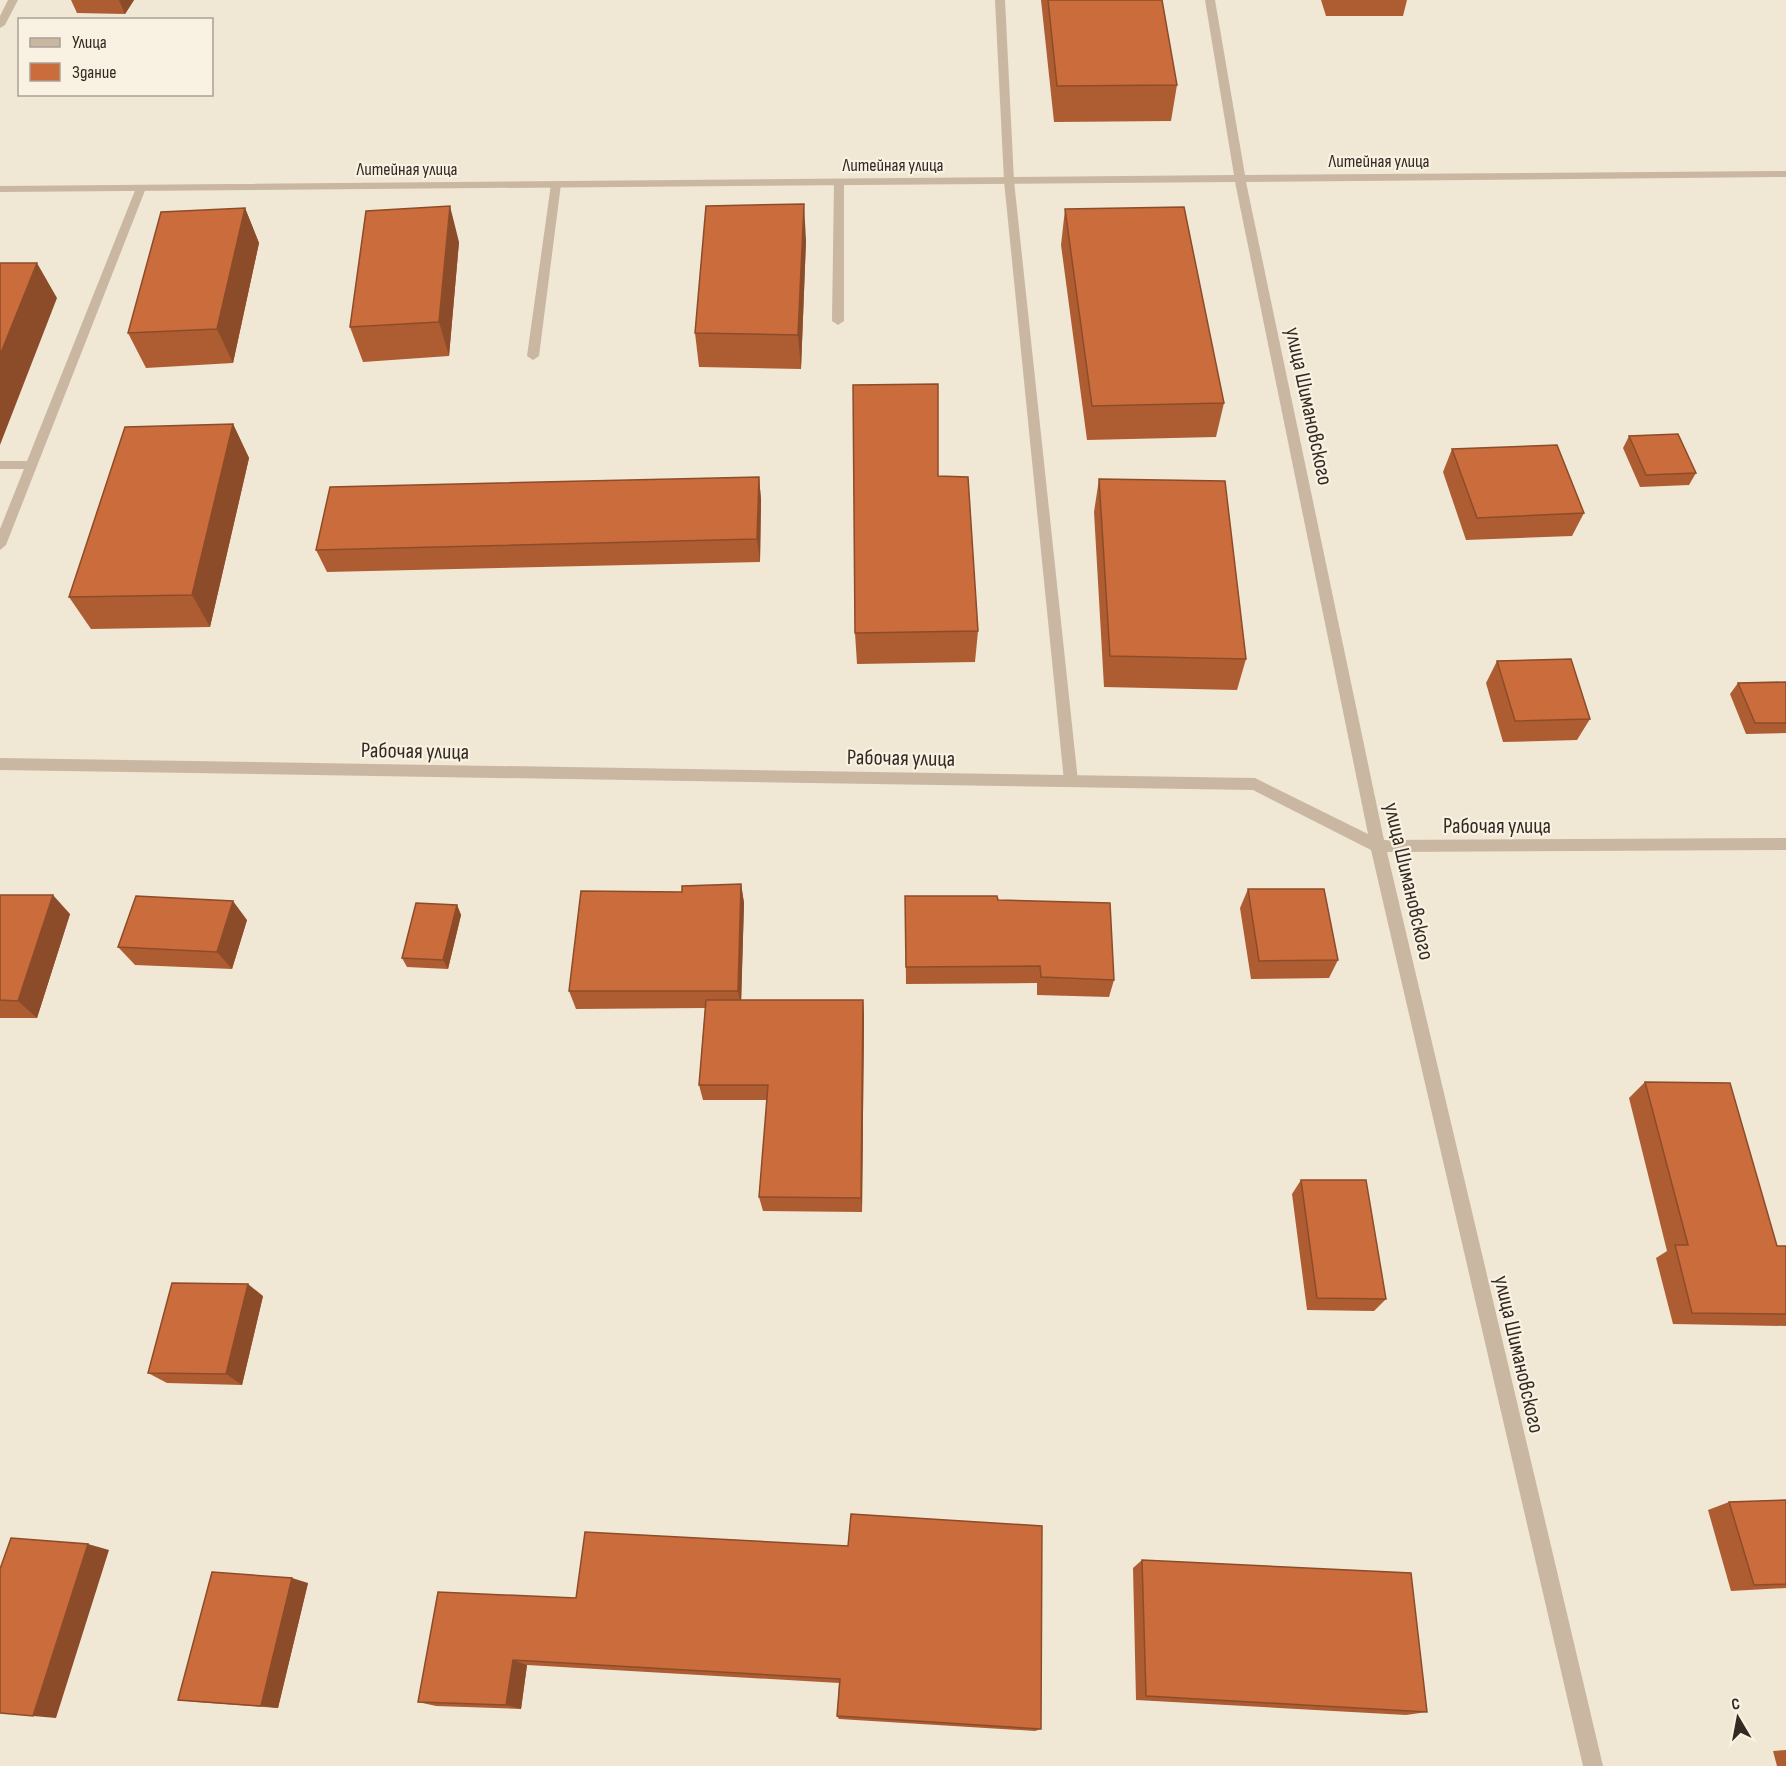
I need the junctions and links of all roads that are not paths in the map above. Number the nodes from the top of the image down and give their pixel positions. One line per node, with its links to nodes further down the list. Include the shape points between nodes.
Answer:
1 (13, 0): 4 (street)
2 (1000, 0): 7 (street)
3 (1210, 0): 6 (street, улица Шимановского)
4 (0, 25)
5 (1786, 174): 6 (street, Литейная улица)
6 (1240, 179): 7 (street, Литейная улица); 20 (street, улица Шимановского)
7 (1009, 180): 8 (street, Литейная улица); 18 (street)
8 (839, 182): 9 (street, Литейная улица); 12 (street)
9 (556, 184): 10 (street, Литейная улица); 13 (street)
10 (141, 188): 11 (street, Литейная улица); 15 (street)
11 (0, 189)
12 (838, 321)
13 (533, 356)
14 (0, 465): 15 (street)
15 (30, 465): 16 (street)
16 (0, 545)
17 (0, 764): 18 (street, Рабочая улица)
18 (1071, 781): 20 (street, Рабочая улица, via 1255,784)
19 (1786, 844): 20 (street, Рабочая улица)
20 (1378, 846): 21 (street, улица Шимановского)
21 (1593, 1766)

